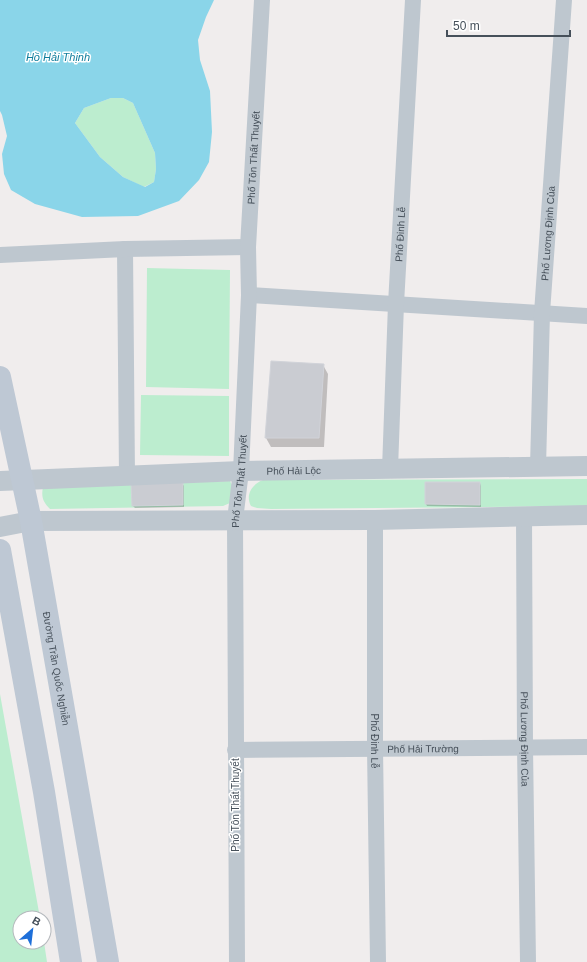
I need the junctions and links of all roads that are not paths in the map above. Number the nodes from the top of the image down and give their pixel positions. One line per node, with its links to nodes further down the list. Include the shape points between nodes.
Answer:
1 (262, 0): 4 (street, Phố Tôn Thất Thuyết)
2 (413, 0): 8 (street, Phố Đinh Lễ)
3 (564, 0): 9 (street, Phố Lương Định Của)
4 (248, 247): 5 (street); 7 (street, Phố Tôn Thất Thuyết)
5 (125, 249): 6 (street); 16 (street)
6 (0, 255)
7 (249, 294): 8 (street); 15 (street, Phố Tôn Thất Thuyết)
8 (396, 304): 9 (street); 14 (street, Phố Đinh Lễ)
9 (542, 313): 10 (street); 13 (street, Phố Lương Định Của)
10 (587, 316)
11 (0, 377): 18 (main road, Đường Trần Quốc Nghiễn)
12 (587, 466): 13 (street, Phố Hải Lộc)
13 (538, 467): 14 (street, Phố Hải Lộc)
14 (390, 469): 15 (street, Phố Hải Lộc)
15 (241, 471): 16 (street, Phố Hải Lộc); 21 (street, Phố Tôn Thất Thuyết)
16 (127, 477): 18 (street, Phố Hải Lộc)
17 (0, 481): 18 (street, Phố Hải Lộc)
18 (22, 481): 23 (main road, Đường Trần Quốc Nghiễn)
19 (587, 514): 20 (street)
20 (524, 516): 22 (street); 26 (street, Phố Lương Định Của)
21 (234, 520): 22 (street); 23 (street); 29 (street, Phố Tôn Thất Thuyết)
22 (375, 520): 28 (street, Phố Đinh Lễ)
23 (31, 521): 24 (street); 31 (main road, Đường Trần Quốc Nghiễn)
24 (0, 527)
25 (0, 550): 30 (main road, via 44,792)
26 (525, 747): 27 (street, Phố Hải Trường); 28 (street, Phố Hải Trường); 34 (street, Phố Lương Định Của)
27 (587, 747)
28 (375, 748): 29 (street, Phố Hải Trường); 33 (street, Phố Đinh Lễ)
29 (235, 750): 32 (street, Phố Tôn Thất Thuyết)
30 (71, 962)
31 (108, 962)
32 (237, 962)
33 (378, 962)
34 (528, 962)

